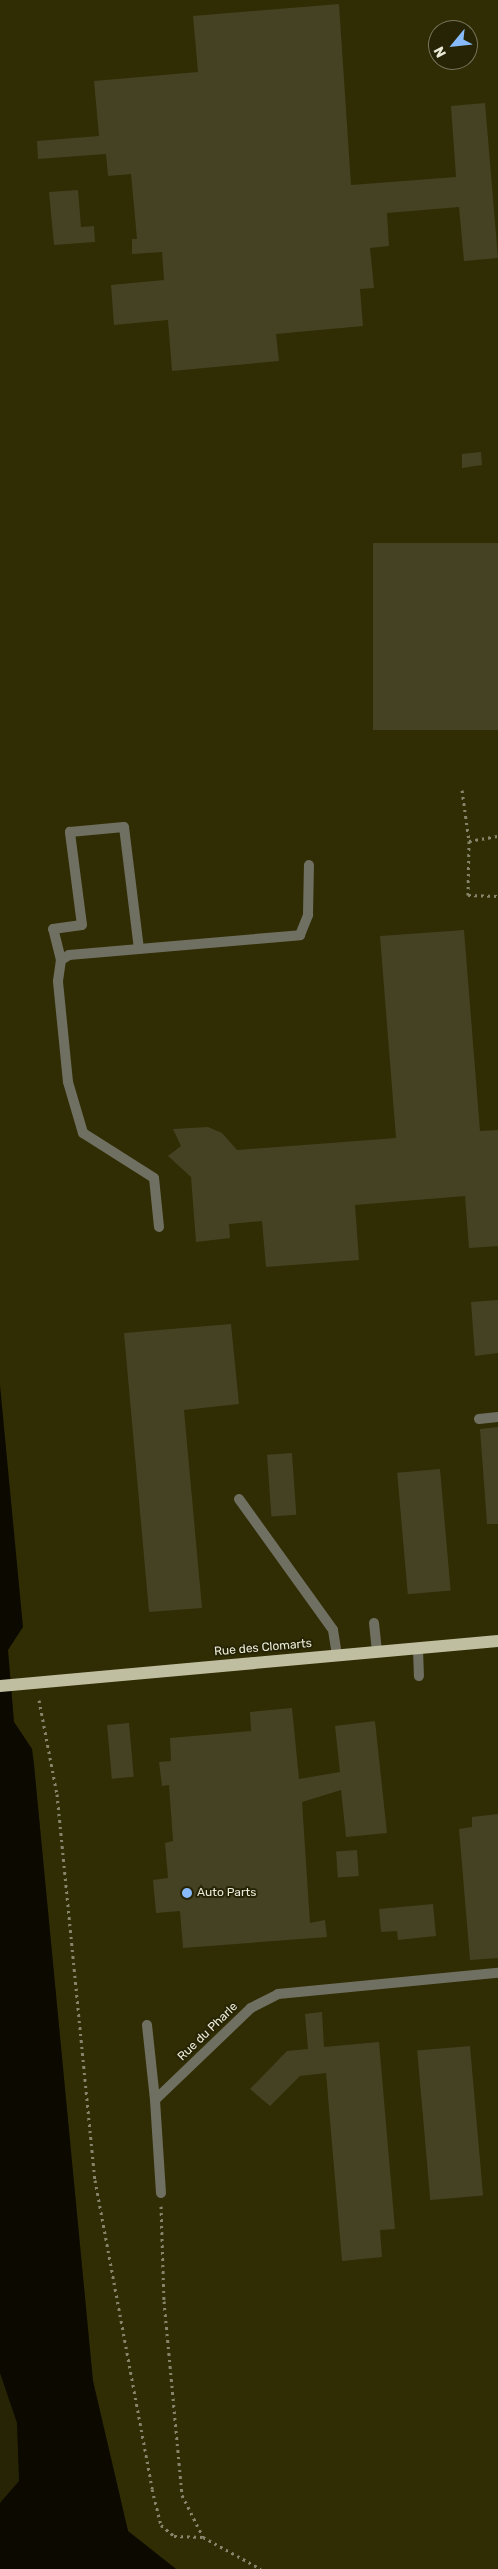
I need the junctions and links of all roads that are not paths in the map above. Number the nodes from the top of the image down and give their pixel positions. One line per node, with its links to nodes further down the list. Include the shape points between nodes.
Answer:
1 (309, 865): 2 (street, via 308,915 300,935)
2 (139, 949): 3 (street, via 70,955); 3 (street, via 124,827 70,832 82,925 52,929)
3 (61, 960): 4 (street, via 58,980 68,1082 83,1133 154,1178)
4 (159, 1227)
5 (498, 1417): 6 (street)
6 (479, 1419)
7 (239, 1499): 12 (street, via 333,1630)
8 (374, 1623): 11 (street)
9 (498, 1641): 10 (main road, Rue des Clomarts)
10 (418, 1649): 11 (main road, Rue des Clomarts); 13 (street)
11 (377, 1652): 12 (main road, Rue des Clomarts)
12 (337, 1656): 14 (main road, Rue des Clomarts)
13 (419, 1676)
14 (0, 1686)
15 (498, 1974): 17 (street, Rue du Pharle, via 278,1994 251,2008)
16 (147, 2025): 17 (street)
17 (155, 2100): 18 (street)
18 (161, 2193)

